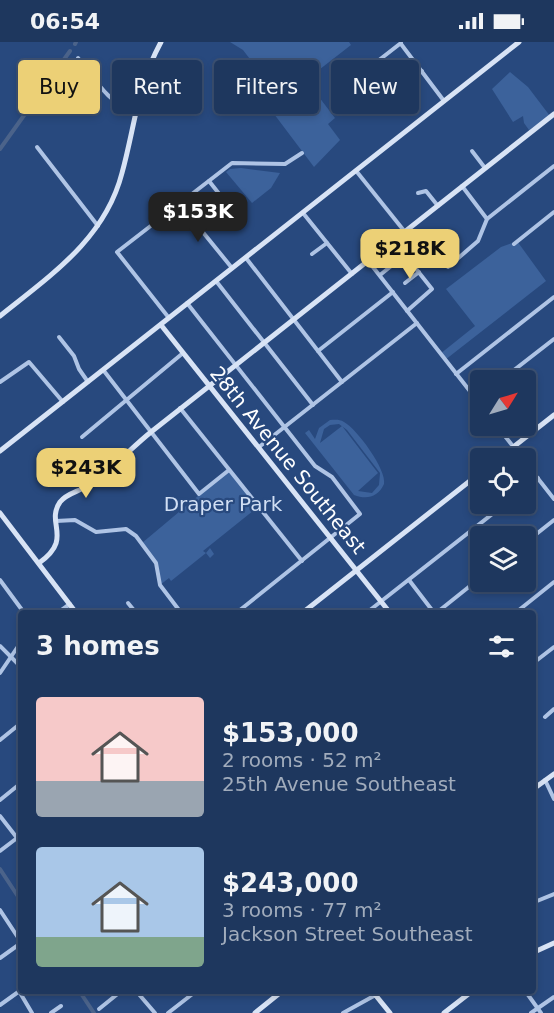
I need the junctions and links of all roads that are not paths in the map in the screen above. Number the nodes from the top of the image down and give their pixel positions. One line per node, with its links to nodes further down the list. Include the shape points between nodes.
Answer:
1 (161, 42): 5 (street)
2 (519, 42): 10 (street)
3 (402, 43): 6 (street); 7 (street)
4 (78, 58): 9 (street)
5 (151, 60)
6 (379, 60)
7 (422, 72): 8 (street); 10 (street)
8 (419, 74)
9 (112, 100)
10 (444, 101): 18 (street)
11 (134, 114): 28 (street, via 123,173)
12 (554, 114): 17 (street)
13 (37, 147): 28 (street)
14 (472, 151): 17 (street)
15 (302, 153): 19 (street, via 285,164 232,163)
16 (554, 166): 27 (street)
17 (485, 168): 20 (street)
18 (357, 172): 25 (street); 29 (street)
19 (209, 181): 22 (street); 26 (street)
20 (462, 186): 23 (street); 27 (street)
21 (418, 194): 23 (street, via 426,191)
22 (180, 204): 38 (street); 49 (street, via 117,252)
23 (438, 206): 29 (street)
24 (554, 212): 32 (street)
25 (303, 213): 31 (street); 35 (street)
26 (239, 219)
27 (487, 219): 37 (street, via 478,241)
28 (98, 226): 48 (street, via 72,258)
29 (405, 233): 30 (street)
30 (394, 241): 34 (street); 36 (street)
31 (327, 243): 33 (street); 40 (street)
32 (514, 244)
33 (312, 254)
34 (405, 255): 39 (street); 41 (street)
35 (246, 258): 38 (street); 50 (street)
36 (369, 262): 40 (street); 41 (street)
37 (448, 267)
38 (232, 268): 42 (street)
39 (418, 272): 43 (street); 47 (street, via 432,291)
40 (352, 274): 50 (street)
41 (380, 275): 44 (street)
42 (216, 281): 46 (street); 55 (street)
43 (405, 283)
44 (393, 292): 47 (street); 56 (street)
45 (554, 297): 61 (street)
46 (187, 303): 49 (street); 58 (street)
47 (407, 311): 51 (street)
48 (0, 316)
49 (169, 318): 52 (street)
50 (294, 320): 55 (street); 56 (street)
51 (417, 323): 61 (street); 64 (street)
52 (161, 325): 57 (street, 28th Avenue Southeast); 60 (street)
53 (59, 337): 63 (street)
54 (554, 339): 59 (street)
55 (265, 342): 58 (street); 69 (street)
56 (318, 351): 64 (street)
57 (183, 354): 65 (street, 28th Avenue Southeast); 67 (street)
58 (235, 365): 65 (street); 72 (street)
59 (514, 370)
60 (104, 371): 63 (street); 67 (street)
61 (456, 374): 66 (street)
62 (0, 382): 68 (street, via 29,362)
63 (88, 382): 68 (street)
64 (342, 382): 69 (street)
65 (210, 386): 70 (street); 76 (street, 28th Avenue Southeast)
66 (470, 389)
67 (125, 399): 73 (street); 75 (street)
68 (63, 402): 78 (street)
69 (313, 405): 72 (street)
70 (180, 408): 73 (street); 79 (street)
71 (553, 417): 77 (street)
72 (284, 427): 76 (street); 89 (street, via 315,466 332,477 360,515)
73 (151, 432): 79 (street, via 199,494); 87 (street, via 88,486 62,500)
74 (505, 436): 77 (street)
75 (82, 437)
76 (259, 447): 89 (street, 28th Avenue Southeast)
77 (513, 447)
78 (0, 451)
79 (229, 471): 90 (street)
80 (536, 476): 81 (street)
81 (538, 478): 83 (street)
82 (470, 481): 92 (street)
83 (554, 499)
84 (0, 513): 91 (street)
85 (492, 514): 94 (street)
86 (554, 520): 88 (street)
87 (56, 521): 91 (street, via 56,546); 104 (street, via 75,520 96,532 126,529 136,536 156,563 160,585)
88 (536, 534)
89 (332, 538): 90 (street); 92 (street, 28th Avenue Southeast)
90 (302, 561): 105 (street)
91 (39, 563): 99 (street)
92 (357, 570): 97 (street, 28th Avenue Southeast); 106 (street)
93 (0, 580): 100 (street)
94 (409, 580): 97 (street); 109 (street)
95 (554, 582): 111 (street)
96 (470, 586): 110 (street)
97 (381, 602): 107 (street); 108 (street, 28th Avenue Southeast)
98 (128, 603): 103 (street)
99 (70, 604): 101 (street); 102 (street)
100 (22, 610)
101 (62, 610)
102 (74, 610)
103 (134, 610)
104 (179, 610)
105 (240, 610)
106 (306, 610)
107 (370, 610)
108 (388, 610)
109 (432, 610)
110 (440, 610)
111 (519, 610)
112 (0, 646): 115 (street)
113 (18, 647): 115 (street)
114 (554, 647): 116 (street)
115 (10, 659): 117 (street); 118 (street)
116 (536, 661)
117 (18, 665)
118 (0, 673)
119 (554, 710): 120 (street)
120 (545, 717)
121 (18, 725): 122 (street)
122 (0, 740)
123 (554, 774): 124 (street)
124 (545, 780): 126 (street); 127 (street)
125 (18, 785): 128 (street)
126 (536, 787)
127 (554, 799)
128 (0, 800)
129 (0, 816): 130 (street)
130 (18, 835)
131 (18, 837): 132 (street)
132 (0, 851)
133 (554, 894): 134 (street)
134 (536, 901)
135 (0, 910): 136 (street)
136 (18, 937)
137 (554, 943): 139 (street)
138 (18, 944): 140 (street)
139 (536, 951)
140 (0, 958)
141 (18, 992): 152 (street)
142 (22, 994): 156 (street)
143 (118, 994): 155 (street)
144 (139, 994): 158 (street)
145 (192, 994): 159 (street)
146 (279, 994): 160 (street)
147 (375, 994): 161 (street)
148 (378, 994): 162 (street)
149 (468, 994): 163 (street)
150 (528, 994): 154 (street)
151 (554, 997): 154 (street)
152 (0, 1005)
153 (61, 1006): 157 (street)
154 (538, 1008): 164 (street); 165 (street)
155 (99, 1009)
156 (32, 1013)
157 (51, 1013)
158 (154, 1013)
159 (168, 1013)
160 (255, 1013)
161 (343, 1013)
162 (390, 1013)
163 (444, 1013)
164 (531, 1013)
165 (541, 1013)

